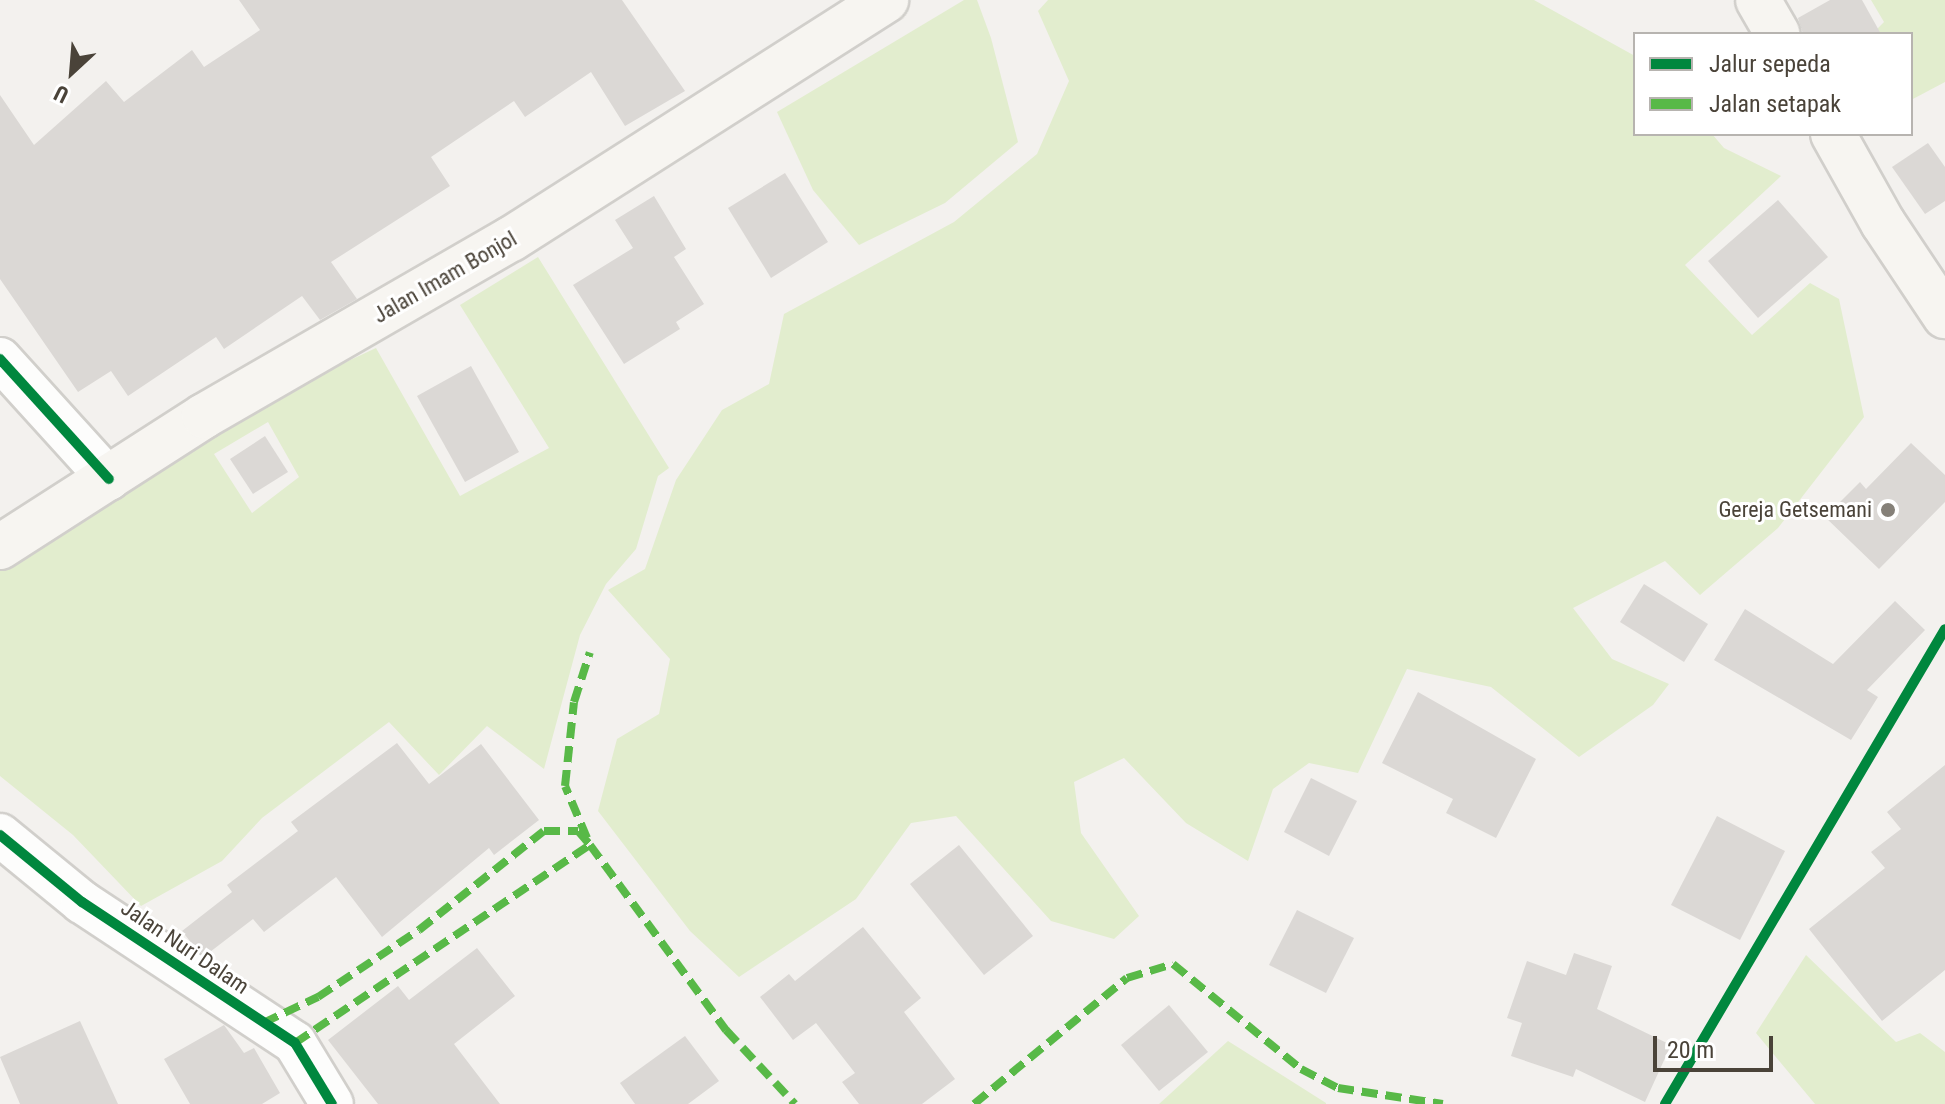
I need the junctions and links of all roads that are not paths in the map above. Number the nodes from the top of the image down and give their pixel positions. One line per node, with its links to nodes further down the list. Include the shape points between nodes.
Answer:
1 (886, 0): 7 (main road, Jalan Imam Bonjol, via 511,239 204,416)
2 (1758, 0): 3 (main road)
3 (1777, 32)
4 (1834, 136): 5 (main road, via 1883,223)
5 (1945, 316)
6 (0, 359): 7 (street)
7 (109, 479): 8 (main road, Jalan Imam Bonjol)
8 (0, 547)
9 (0, 835): 10 (street, Jalan Nuri Dalam, via 82,902 295,1043)
10 (332, 1104)

